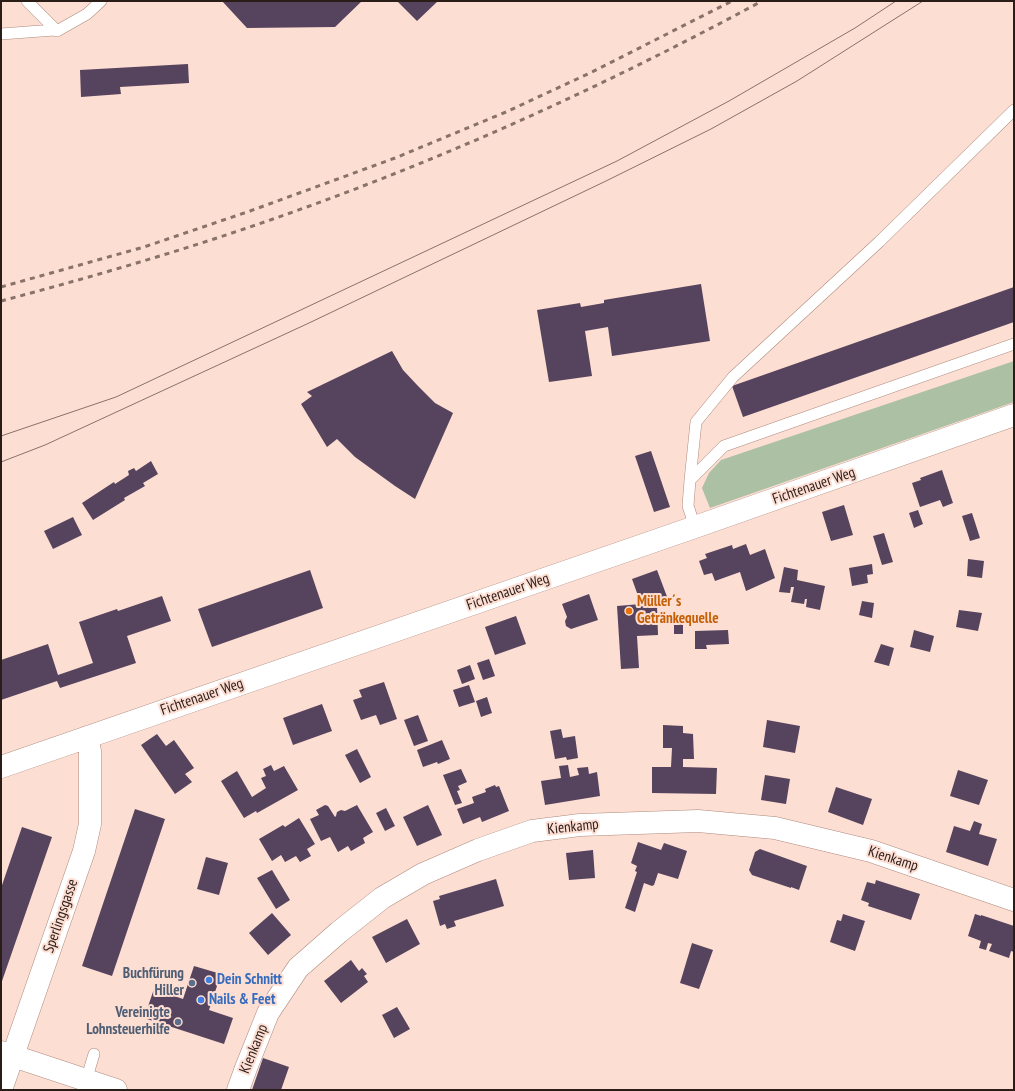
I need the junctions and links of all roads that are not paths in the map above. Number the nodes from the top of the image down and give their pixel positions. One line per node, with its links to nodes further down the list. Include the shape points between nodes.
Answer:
1 (27, 1): 3 (lane)
2 (101, 1): 3 (lane, via 87,14)
3 (57, 31): 4 (lane)
4 (1, 34)
5 (1014, 110): 8 (lane, via 879,242 733,377 696,422)
6 (1014, 344): 8 (lane, via 724,446)
7 (1014, 415): 9 (street, Fichtenauer Weg)
8 (690, 480): 9 (lane, via 688,506)
9 (695, 527): 10 (street, Fichtenauer Weg)
10 (87, 737): 11 (street, Fichtenauer Weg); 13 (street, Sperlingsgasse, via 90,751 90,824 84,851)
11 (1, 767)
12 (1014, 900): 18 (street, Kienkamp, via 872,851 775,828 690,821 580,825 532,831 478,850 423,874 382,898 333,937 298,968 268,1013)
13 (7, 1054): 15 (street); 16 (street, Sperlingsgasse)
14 (94, 1054): 15 (lane)
15 (84, 1085): 17 (street)
16 (1, 1090)
17 (116, 1090)
18 (238, 1090)

